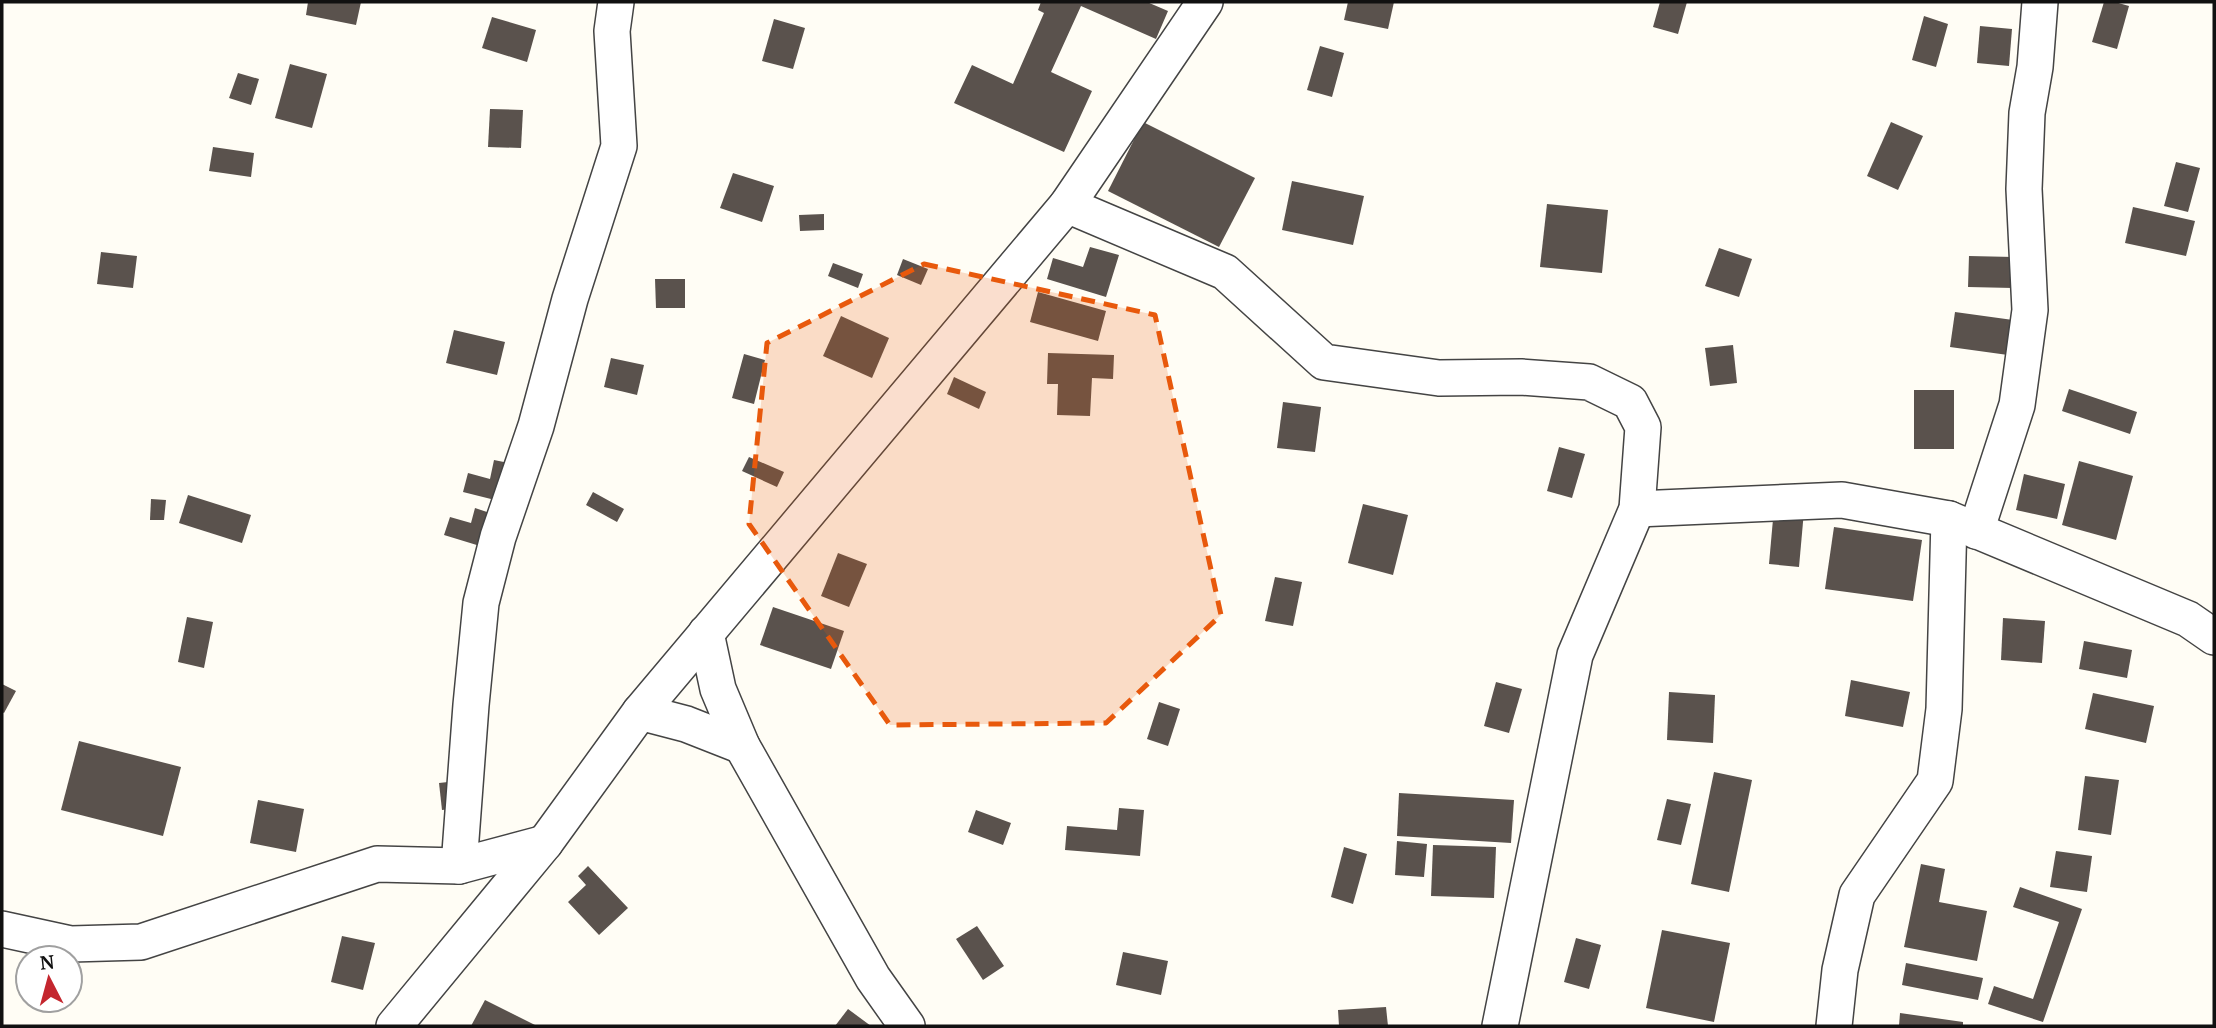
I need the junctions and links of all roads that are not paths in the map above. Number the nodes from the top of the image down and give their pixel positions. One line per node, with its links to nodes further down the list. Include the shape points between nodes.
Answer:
1 (616, 2): 12 (street, via 612,31 619,146 481,603)
2 (1205, 2): 4 (street)
3 (2040, 2): 6 (street, via 2024,189 2030,310 2017,405)
4 (1068, 205): 5 (street, via 1226,272 1324,362 1439,378 1589,382 1630,402 1643,427); 7 (street)
5 (1637, 509): 6 (street, via 1842,500); 16 (street, via 1575,655)
6 (1962, 525): 8 (street, via 2188,619); 17 (street, via 1935,780 1857,895 1840,970)
7 (706, 633): 9 (street); 10 (street, via 718,689)
8 (2214, 637)
9 (640, 712): 10 (street); 11 (street)
10 (742, 746): 15 (street, via 873,978)
11 (545, 843): 12 (street); 14 (street)
12 (460, 866): 13 (street, via 377,864 141,942 71,944)
13 (2, 929)
14 (394, 1026)
15 (907, 1026)
16 (1500, 1026)
17 (1834, 1026)

